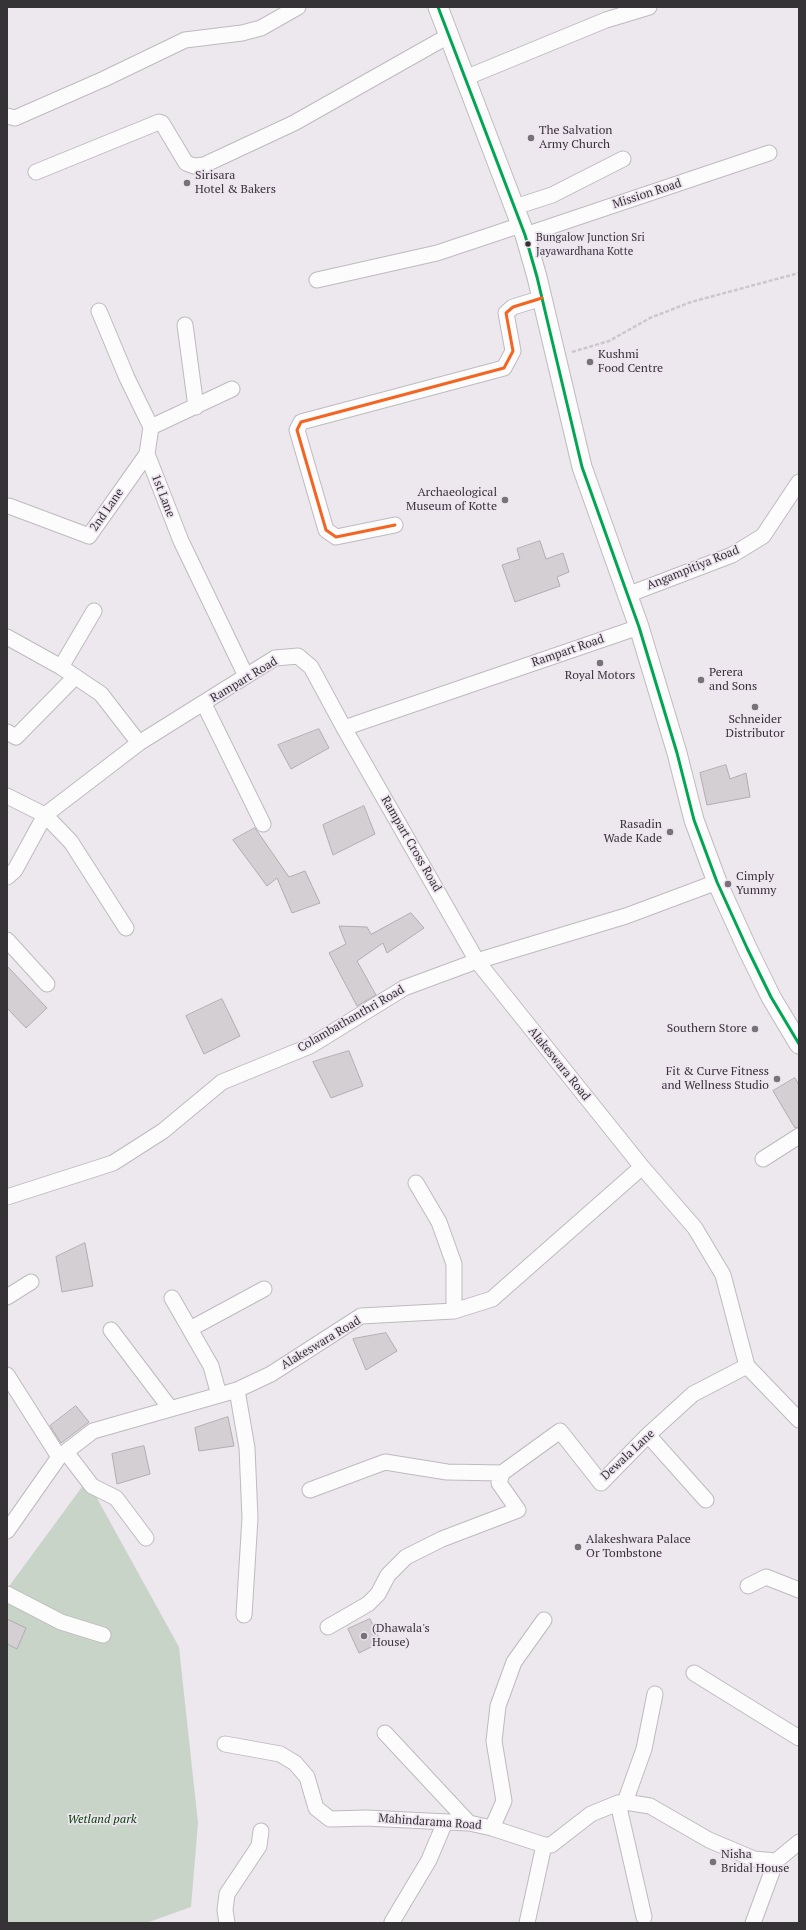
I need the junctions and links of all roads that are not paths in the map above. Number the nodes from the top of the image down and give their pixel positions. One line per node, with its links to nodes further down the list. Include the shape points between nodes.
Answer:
1 (298, 7): 6 (street, via 261,28 185,40 15,118)
2 (438, 7): 4 (main road)
3 (649, 7): 5 (street, via 606,20)
4 (450, 35): 5 (main road); 9 (street, via 294,123 204,165 194,166 186,163 159,122)
5 (465, 78): 10 (main road)
6 (7, 116)
7 (769, 154): 11 (street, Mission Road)
8 (623, 159): 10 (street, via 552,195)
9 (36, 172)
10 (515, 207): 11 (main road)
11 (523, 230): 12 (street, Mission Road, via 437,254); 13 (main road)
12 (317, 280)
13 (542, 298): 22 (street, via 513,306 506,314 513,351 504,368 301,422 298,430 326,530 336,537); 23 (main road, via 582,467)
14 (99, 311): 18 (street)
15 (185, 325): 17 (street)
16 (232, 389): 17 (street)
17 (196, 407): 18 (street)
18 (150, 427): 19 (street, 1st Lane)
19 (147, 454): 21 (street, 2nd Lane, via 89,536); 28 (street, 1st Lane, via 181,541)
20 (799, 482): 23 (street, Angampitiya Road, via 763,536 732,555)
21 (9, 506)
22 (395, 526)
23 (627, 595): 25 (main road)
24 (94, 611): 27 (street)
25 (639, 627): 31 (street, Rampart Road); 38 (main road, via 677,753 694,820)
26 (7, 637): 27 (street)
27 (61, 667): 29 (street)
28 (246, 676): 30 (street, Rampart Road); 31 (street, Rampart Road, via 276,658 298,656 311,667)
29 (76, 677): 32 (street, via 16,738); 33 (street, via 101,694)
30 (204, 704): 33 (street, Rampart Road); 36 (street)
31 (344, 728): 41 (street, Rampart Cross Road)
32 (7, 732)
33 (139, 743): 35 (street, Rampart Road)
34 (7, 796): 35 (street)
35 (46, 815): 37 (street, Rampart Road, via 15,870); 39 (street, via 71,842)
36 (263, 824)
37 (7, 877)
38 (717, 882): 41 (street, Colambathanthri Road, via 626,916); 43 (main road, via 768,990)
39 (126, 928)
40 (7, 940): 42 (street)
41 (477, 961): 46 (street, Alakeswara Road); 48 (street, Colambathanthri Road, via 404,988 310,1046 222,1082 163,1131 113,1163)
42 (47, 984)
43 (799, 1044)
44 (799, 1136): 45 (street)
45 (763, 1159)
46 (642, 1167): 53 (street, Alakeswara Road, via 492,1299); 56 (street, Alakeswara Road, via 695,1228 723,1275)
47 (416, 1183): 53 (street, via 439,1222 454,1264)
48 (7, 1196)
49 (31, 1282): 51 (street)
50 (264, 1289): 54 (street)
51 (7, 1297)
52 (172, 1298): 54 (street)
53 (454, 1311): 58 (street, Alakeswara Road, via 362,1316 271,1374)
54 (190, 1329): 59 (street, via 211,1366)
55 (111, 1330): 60 (street)
56 (747, 1366): 61 (street, Alakeswara Road); 62 (street, Dewala Lane, via 693,1394)
57 (7, 1375): 63 (street)
58 (237, 1390): 59 (street, Alakeswara Road); 72 (street, via 247,1448 250,1518)
59 (219, 1395): 60 (street, Alakeswara Road)
60 (170, 1408): 63 (street, Alakeswara Road, via 93,1431)
61 (799, 1420)
62 (648, 1435): 64 (street, Dewala Lane, via 601,1483 560,1431); 66 (street)
63 (63, 1454): 67 (street, Alakeswara Road); 68 (street, via 92,1486 116,1498)
64 (502, 1473): 65 (street, via 447,1472 385,1462); 74 (street, via 499,1483 518,1510 442,1539 406,1557 388,1575 378,1594 368,1604)
65 (310, 1490)
66 (706, 1500)
67 (7, 1531)
68 (146, 1538)
69 (748, 1586): 70 (street, via 766,1577)
70 (799, 1590)
71 (7, 1594): 75 (street, via 61,1622)
72 (244, 1615)
73 (544, 1620): 84 (street, via 514,1662 498,1706 494,1741 504,1801)
74 (328, 1626)
75 (103, 1635)
76 (694, 1672): 79 (street)
77 (656, 1694): 81 (street, via 644,1749)
78 (385, 1733): 83 (street)
79 (799, 1738)
80 (225, 1744): 82 (street, Mahindarama Road, via 280,1754 295,1763 307,1777 316,1808 330,1819)
81 (621, 1803): 87 (street, via 591,1814 551,1845); 88 (street, via 650,1806 709,1840 754,1859); 89 (street)
82 (445, 1822): 83 (street, Mahindarama Road); 90 (street, via 429,1860)
83 (469, 1823): 84 (street, Mahindarama Road)
84 (492, 1828): 87 (street, Mahindarama Road)
85 (261, 1830): 91 (street, via 259,1846 227,1894 224,1910)
86 (799, 1842): 88 (street)
87 (544, 1845): 92 (street)
88 (776, 1860): 93 (street)
89 (644, 1917)
90 (392, 1922)
91 (227, 1923)
92 (527, 1923)
93 (753, 1923)

